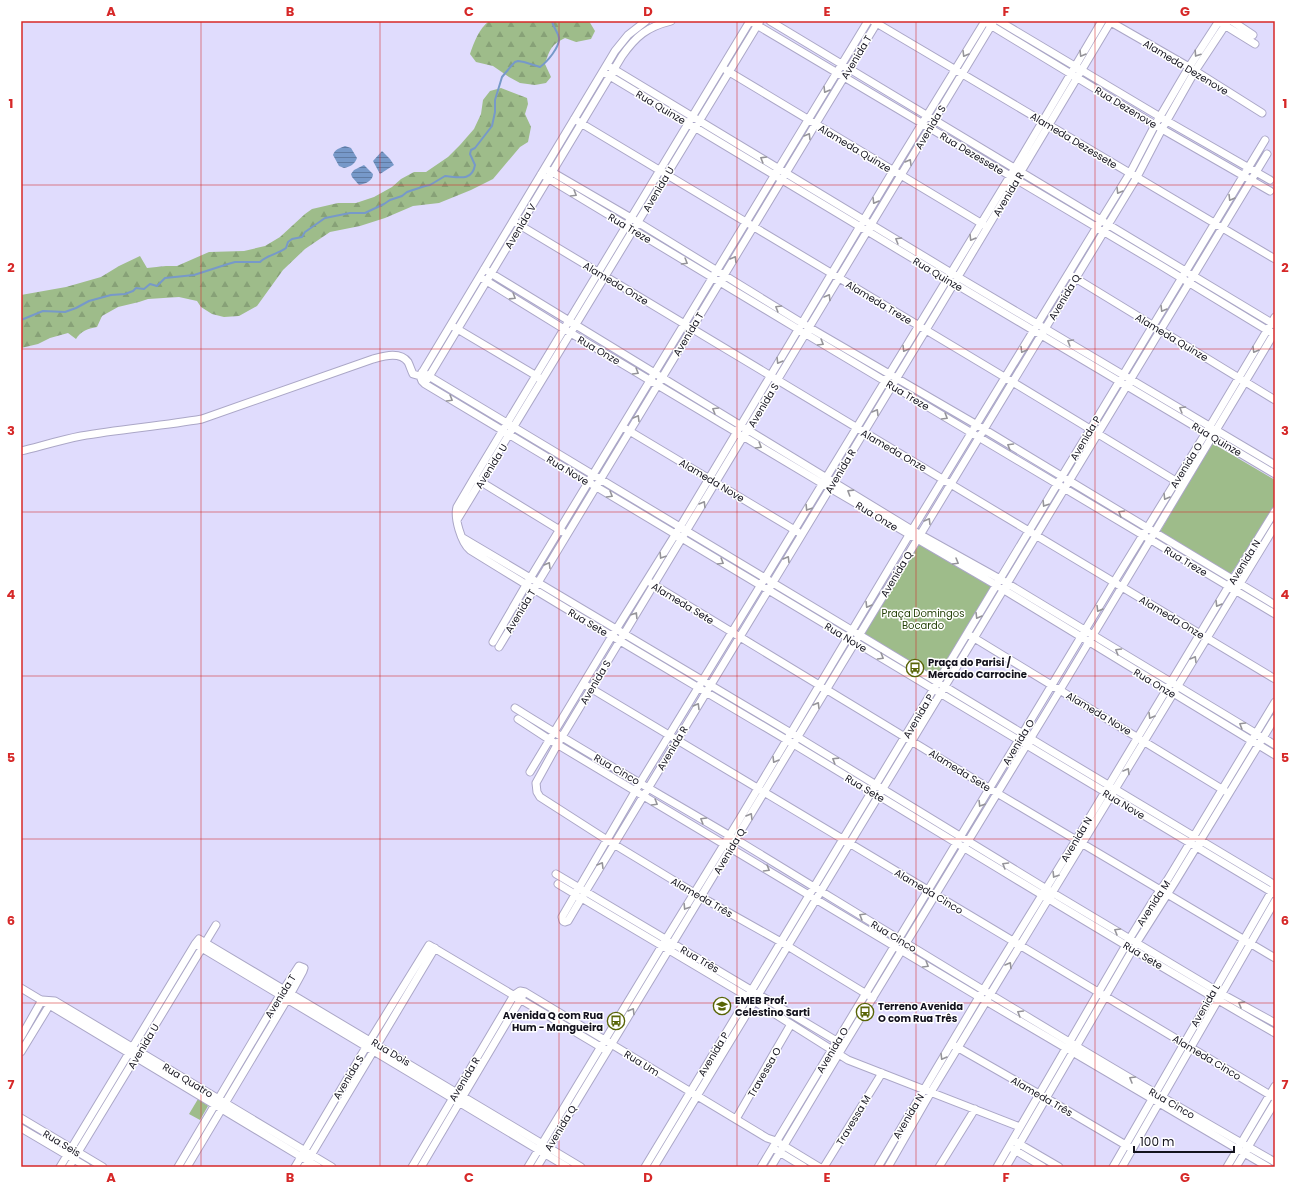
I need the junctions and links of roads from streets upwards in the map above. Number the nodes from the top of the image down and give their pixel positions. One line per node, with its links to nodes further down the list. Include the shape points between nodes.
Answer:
1 (646, 21): 18 (street, Avenida V, via 624,40)
2 (671, 21): 22 (street, Avenida V, via 655,25 639,37)
3 (750, 21): 13 (street, Rua Dezessete); 20 (street, Avenida U)
4 (770, 21): 17 (street, Rua Dezessete)
5 (868, 21): 17 (street, Avenida T)
6 (999, 21): 21 (street, Rua Dezenove)
7 (1102, 21): 21 (street, Avenida R, one-way to 21)
8 (1110, 21): 19 (street, Alameda Dezenove); 21 (street, Avenida R)
9 (1218, 21): 14 (street); 19 (street, Avenida Q, one-way to 19)
10 (1232, 21): 15 (street)
11 (876, 22): 23 (street, Avenida T); 28 (street, Alameda Dezessete)
12 (988, 22): 28 (street, Avenida S); 30 (street, Rua Dezenove)
13 (758, 23): 26 (street, Avenida U); 27 (street, Rua Dezessete)
14 (1226, 23): 16 (street); 24 (street, Avenida Q)
15 (1253, 35)
16 (1254, 44)
17 (842, 64): 23 (street, Rua Dezessete); 27 (street, Avenida T)
18 (607, 65): 22 (street, Rua Quinze); 25 (street, Avenida V)
19 (1189, 67): 24 (street, Alameda Dezenove); 34 (street, Avenida Q)
20 (722, 68): 26 (street, Alameda Quinze); 33 (street, Avenida U)
21 (1078, 68): 30 (street, Avenida R); 34 (street, Rua Dezenove)
22 (614, 69): 29 (street, Avenida V); 33 (street, Rua Quinze)
23 (850, 69): 31 (street, Avenida T); 35 (street, Rua Dezessete)
24 (1195, 71): 32 (street, Alameda Dezenove); 39 (street, Avenida Q)
25 (603, 72): 29 (street, Rua Quinze); 36 (street, Avenida V)
26 (729, 72): 37 (street, Avenida U); 38 (street, Alameda Quinze)
27 (837, 72): 31 (street, Rua Dezessete); 38 (street, Avenida T, one-way to 38)
28 (958, 72): 35 (street, Avenida S); 44 (street, Alameda Dezessete)
29 (610, 76): 40 (street, Rua Quinze); 42 (street, Avenida V)
30 (1074, 76): 44 (street, Avenida R); 45 (street, Rua Dezenove)
31 (844, 77): 41 (street, Rua Dezessete); 43 (street, Avenida T)
32 (1262, 114)
33 (692, 116): 37 (street, Rua Quinze); 40 (street, Avenida U)
34 (1160, 117): 39 (street, Rua Dezenove); 45 (street, Avenida Q)
35 (931, 118): 41 (street, Avenida S); 46 (street, Avenida S); 53 (street, Rua Dezessete)
36 (574, 119): 42 (street, Alameda Treze); 54 (street, Avenida V)
37 (700, 120): 47 (street, Avenida U); 51 (street, Rua Quinze, one-way to 37)
38 (808, 120): 43 (street, Alameda Quinze); 51 (street, Avenida T)
39 (1167, 121): 48 (street, Avenida Q); 52 (street, Rua Dezenove)
40 (688, 123): 47 (street, Rua Quinze); 55 (street, Avenida U)
41 (922, 123): 46 (street, Rua Dezessete); 56 (street, Avenida S)
42 (581, 124): 55 (street, Alameda Treze); 62 (street, Avenida V)
43 (816, 124): 56 (street, Alameda Quinze); 58 (street, Avenida T, one-way to 43)
44 (1046, 124): 53 (street, Avenida R); 59 (street, Alameda Dezessete)
45 (1155, 125): 48 (street, Rua Dezenove); 59 (street, Avenida Q)
46 (929, 127): 63 (street, Avenida S, one-way to 46); 66 (street, Rua Dezessete)
47 (695, 128): 60 (street, Avenida U); 61 (street, Rua Quinze)
48 (1162, 129): 64 (street, Rua Dezenove); 65 (street, Avenida Q)
49 (1265, 140): 52 (street, Avenida P)
50 (1266, 154): 57 (street, Avenida P)
51 (779, 168): 58 (street, Rua Quinze); 61 (street, Avenida T)
52 (1249, 168): 57 (street, Rua Dezenove); 64 (street, Avenida P)
53 (1018, 170): 66 (street, Avenida R); 73 (street, Rua Dezessete)
54 (543, 171): 62 (street, Rua Treze); 74 (street, Avenida V)
55 (659, 171): 60 (street, Alameda Treze); 71 (street, Avenida U)
56 (893, 171): 63 (street, Alameda Quinze); 72 (street, Avenida S, one-way to 72)
57 (1256, 172): 68 (street, Avenida P); 69 (street, Rua Dezenove)
58 (786, 173): 67 (street, Avenida T); 72 (street, Rua Quinze)
59 (1130, 173): 65 (street, Alameda Dezessete); 73 (street, Avenida Q, one-way to 73)
60 (667, 175): 75 (street, Avenida U); 76 (street, Alameda Treze)
61 (775, 175): 67 (street, Rua Quinze); 76 (street, Avenida T)
62 (550, 176): 71 (street, Rua Treze); 81 (street, Avenida V); 82 (street, Rua Treze, one-way to 82)
63 (901, 176): 77 (street, Alameda Quinze); 80 (street, Avenida S)
64 (1244, 176): 68 (street, Rua Dezenove); 79 (street, Avenida P, one-way to 79)
65 (1137, 177): 78 (street, Avenida Q); 79 (street, Alameda Dezessete)
66 (1013, 178): 77 (street, Avenida R); 85 (street, Rua Dezessete); 86 (street, Avenida R)
67 (782, 180): 83 (street, Rua Quinze); 84 (street, Avenida T)
68 (1251, 180): 70 (street, Rua Dezenove); 87 (street, Avenida P)
69 (1270, 180)
70 (1270, 191)
71 (631, 218): 75 (street, Rua Treze); 82 (street, Avenida U)
72 (864, 220): 80 (street, Rua Quinze); 83 (street, Avenida S)
73 (1101, 220): 78 (street, Rua Dezessete); 85 (street, Avenida Q)
74 (513, 221): 81 (street, Alameda Onze); 92 (street, Avenida V)
75 (638, 222): 88 (street, Avenida U); 93 (street, Rua Treze)
76 (746, 223): 84 (street, Alameda Treze); 93 (street, Avenida T)
77 (981, 224): 86 (street, Alameda Quinze); 95 (street, Avenida R, one-way to 95)
78 (1108, 224): 90 (street, Avenida Q); 96 (street, Rua Dezessete)
79 (1215, 224): 87 (street, Alameda Dezessete); 96 (street, Avenida P)
80 (872, 225): 89 (street, Avenida S); 95 (street, Rua Quinze, one-way to 80)
81 (520, 226): 94 (street, Alameda Onze); 97 (street, Avenida V)
82 (626, 226): 88 (street, Rua Treze); 94 (street, Avenida U)
83 (860, 226): 89 (street, Rua Quinze); 98 (street, Avenida S)
84 (753, 227): 98 (street, Alameda Treze); 100 (street, Avenida T, one-way to 84)
85 (1097, 227): 90 (street, Rua Dezessete); 99 (street, Avenida Q)
86 (988, 228): 101 (street, Avenida R)
87 (1222, 228): 91 (street, Alameda Dezessete); 102 (street, Avenida P)
88 (633, 230): 104 (street, Avenida U); 105 (street, Rua Treze, one-way to 105)
89 (868, 231): 106 (street, Avenida S); 107 (street, Rua Quinze)
90 (1104, 232): 108 (street, Avenida Q); 109 (street, Rua Dezessete)
91 (1275, 259)
92 (484, 269): 97 (street, Rua Onze); 103 (street, Avenida V)
93 (717, 271): 100 (street, Rua Treze); 105 (street, Avenida T)
94 (598, 272): 104 (street, Alameda Onze); 115 (street, Avenida U)
95 (951, 272): 101 (street, Rua Quinze); 107 (street, Avenida R)
96 (1186, 272): 102 (street, Rua Dezessete); 109 (street, Avenida P)
97 (492, 274): 110 (street, Avenida V); 115 (street, Rua Onze)
98 (832, 274): 106 (street, Alameda Treze); 116 (street, Avenida S)
99 (1068, 274): 108 (street, Alameda Quinze); 124 (street, Avenida Q)
100 (724, 275): 111 (street, Avenida T); 116 (street, Rua Treze, one-way to 100)
101 (958, 276): 112 (street, Avenida R); 124 (street, Rua Quinze)
102 (1193, 276): 113 (street, Avenida P); 114 (street, Rua Dezessete)
103 (480, 277): 110 (street, Rua Onze); 117 (street, Avenida V)
104 (605, 277): 115 (street, Avenida U); 118 (street, Alameda Onze)
105 (712, 278): 111 (street, Rua Treze); 118 (street, Avenida T)
106 (840, 279): 120 (street, Alameda Treze); 128 (street, Avenida S, one-way to 106)
107 (947, 279): 112 (street, Rua Quinze); 120 (street, Avenida R)
108 (1075, 279): 119 (street, Alameda Quinze); 124 (street, Avenida Q)
109 (1182, 279): 113 (street, Rua Dezessete); 119 (street, Avenida P, one-way to 119)
110 (487, 281): 121 (street, Avenida V); 122 (street, Rua Onze, one-way to 122)
111 (720, 283): 123 (street, Avenida T); 125 (street, Rua Treze)
112 (954, 283): 124 (street, Rua Quinze); 126 (street, Avenida R)
113 (1189, 283): 127 (street, Avenida P); 129 (street, Rua Dezessete)
114 (1274, 321): 129 (street, Avenida O)
115 (572, 323): 122 (street, Avenida U); 130 (street, Avenida U); 133 (street, Rua Onze)
116 (802, 323): 125 (street, Avenida S); 128 (street, Rua Treze)
117 (451, 324): 121 (street); 132 (street, Avenida V)
118 (684, 325): 123 (street, Alameda Onze); 133 (street, Avenida T)
119 (1154, 325): 127 (street, Alameda Quinze); 135 (street, Avenida P)
120 (918, 326): 126 (street, Alameda Treze); 134 (street, Avenida R, one-way to 134)
121 (458, 329): 136 (street, Avenida V); 137 (street)
122 (564, 329): 130 (street, Rua Onze); 137 (street, Avenida U)
123 (691, 329): 138 (street, Alameda Onze); 145 (street, Avenida T)
124 (1040, 329): 135 (street, Rua Quinze, one-way to 124); 144 (street, Avenida Q); 149 (street, Rua Quinze)
125 (798, 330): 128 (street, Rua Treze); 138 (street, Avenida S, one-way to 138)
126 (926, 330): 139 (street, Avenida R); 144 (street, Alameda Treze)
127 (1161, 330): 140 (street, Avenida P); 141 (street, Alameda Quinze)
128 (808, 331): 134 (street, Rua Treze); 146 (street, Avenida S); 147 (street, Rua Treze, one-way to 147)
129 (1267, 331): 131 (street, Rua Dezessete); 141 (street, Avenida O, one-way to 141)
130 (571, 333): 142 (street, Avenida U); 143 (street, Rua Onze, one-way to 143)
131 (1275, 334): 148 (street, Avenida O)
132 (421, 374): 136 (street, Rua Nove); 150 (street, Rua Nove, via 421,380); 173 (street, via 413,374 404,358 385,356 202,419 79,436)
133 (654, 374): 143 (street, Avenida T); 145 (street, Rua Onze)
134 (889, 374): 139 (street, Rua Treze); 147 (street, Avenida R)
135 (1124, 374): 140 (street, Rua Quinze); 149 (street, Avenida P)
136 (429, 376): 150 (street, Avenida V); 153 (street, Rua Nove)
137 (536, 376): 142 (street); 153 (street, Avenida U)
138 (770, 376): 146 (street, Alameda Onze); 154 (street, Avenida S)
139 (896, 378): 151 (street, Avenida R); 155 (street, Rua Treze)
140 (1131, 378): 149 (street, Avenida P); 159 (street, Rua Quinze, one-way to 140)
141 (1239, 378): 148 (street, Alameda Quinze); 159 (street, Avenida O)
142 (543, 380): 157 (street, Avenida U)
143 (651, 380): 145 (street, Rua Onze); 156 (street, Avenida T)
144 (1009, 380): 155 (street, Avenida Q); 160 (street, Avenida Q); 161 (street, Alameda Treze)
145 (660, 381): 154 (street, Rua Onze, one-way to 145); 164 (street, Avenida T, one-way to 145); 165 (street, Rua Onze)
146 (778, 381): 158 (street, Alameda Onze); 163 (street, Avenida S)
147 (885, 381): 151 (street, Rua Treze); 158 (street, Avenida R)
148 (1246, 382): 152 (street, Alameda Quinze); 159 (street, Avenida O)
149 (1123, 383): 161 (street, Avenida P); 168 (street, Avenida P); 170 (street, Rua Quinze)
150 (425, 384): 162 (street, Rua Nove, one-way to 162)
151 (892, 386): 166 (street, Avenida R, one-way to 151); 167 (street, Rua Treze, one-way to 167)
152 (1275, 400)
153 (507, 423): 157 (street, Rua Nove); 162 (street, Avenida U)
154 (740, 425): 163 (street, Rua Onze); 165 (street, Avenida S)
155 (976, 425): 160 (street, Rua Treze); 167 (street, Avenida Q)
156 (623, 427): 164 (street, Alameda Nove); 176 (street, Avenida T)
157 (514, 428): 169 (street, Avenida U); 176 (street, Rua Nove)
158 (856, 428): 166 (street, Alameda Onze); 177 (street, Avenida R)
159 (1214, 428): 170 (street, Avenida O); 174 (street, Rua Quinze)
160 (983, 429): 172 (street, Avenida Q); 178 (street, Rua Treze, one-way to 160)
161 (1090, 429): 168 (street, Alameda Treze); 178 (street, Avenida P)
162 (503, 430): 169 (street, Rua Nove); 179 (street, Avenida U)
163 (748, 430): 171 (street, Avenida S); 177 (street, Rua Onze)
164 (630, 431): 180 (street, Alameda Nove); 181 (street, Avenida T)
165 (736, 432): 171 (street, Rua Onze); 180 (street, Avenida S)
166 (864, 432): 182 (street, Alameda Onze); 188 (street, Avenida R)
167 (972, 433): 172 (street, Rua Treze); 182 (street, Avenida Q)
168 (1097, 434): 183 (street, Avenida P); 184 (street, Alameda Treze)
169 (510, 435): 185 (street, Avenida U); 186 (street, Rua Nove)
170 (1209, 435): 175 (street, Rua Quinze); 184 (street, Avenida O); 192 (street, Avenida O)
171 (744, 437): 187 (street, Avenida S); 189 (street, Rua Onze, one-way to 189)
172 (979, 437): 190 (street, Avenida Q); 191 (street, Rua Treze)
173 (21, 451)
174 (1275, 465)
175 (1275, 474)
176 (594, 475): 181 (street, Rua Nove); 186 (street, Avenida T)
177 (826, 477): 188 (street, Rua Onze); 189 (street, Avenida R)
178 (1062, 477): 183 (street, Rua Treze); 191 (street, Avenida P)
179 (474, 478): 185 (street); 197 (street, Avenida U, via 457,507)
180 (709, 478): 187 (street, Alameda Nove); 199 (street, Avenida S)
181 (600, 479): 193 (street, Avenida T); 199 (street, Rua Nove)
182 (944, 480): 190 (street, Alameda Onze); 206 (street, Avenida Q)
183 (1069, 481): 195 (street, Avenida P); 204 (street, Rua Treze, one-way to 183)
184 (1176, 481): 192 (street, Alameda Treze); 204 (street, Avenida O, one-way to 204)
185 (481, 482): 197 (street, Avenida U); 200 (street)
186 (589, 482): 193 (street, Rua Nove); 200 (street, Avenida T)
187 (716, 482): 201 (street, Alameda Nove); 202 (street, Avenida S, one-way to 187)
188 (834, 482): 194 (street, Avenida R); 206 (street, Rua Onze, one-way to 188)
189 (823, 484): 194 (street, Rua Onze); 201 (street, Avenida R, one-way to 201)
190 (950, 484): 203 (street, Alameda Onze); 213 (street, Avenida Q, one-way to 190)
191 (1058, 484): 195 (street, Rua Treze); 203 (street, Avenida P, one-way to 203)
192 (1183, 485): 207 (street, Avenida O)
193 (596, 486): 208 (street, Avenida T); 209 (street, Rua Nove, one-way to 209)
194 (830, 488): 206 (street, Rua Onze); 210 (street, Avenida R)
195 (1065, 488): 204 (street, Rua Treze); 212 (street, Avenida P)
196 (1275, 511): 205 (street, Avenida N)
197 (457, 520): 211 (street, Avenida U)
198 (1275, 526): 215 (street, Avenida N)
199 (680, 527): 202 (street, Rua Nove); 209 (street, Avenida S)
200 (560, 530): 208 (street); 220 (street, Avenida T)
201 (794, 530): 210 (street, Alameda Nove); 217 (street, Avenida R)
202 (687, 531): 214 (street, Avenida S); 217 (street, Rua Nove)
203 (1029, 531): 212 (street, Alameda Onze); 222 (street, Avenida P)
204 (1145, 532): 207 (street, Rua Treze); 216 (street, Rua Treze); 223 (street, Avenida O)
205 (1262, 532): 215 (street); 218 (street, Avenida N)
206 (911, 533): 213 (street, Rua Onze); 235 (street, Avenida Q, one-way to 235)
207 (1155, 533): 216 (street, Avenida O); 218 (street, Rua Treze)
208 (567, 534): 227 (street, Avenida T, one-way to 208)
209 (675, 534): 214 (street, Rua Nove); 219 (street, Avenida S, one-way to 219)
210 (802, 534): 221 (street, Avenida R, one-way to 210)
211 (461, 535): 220 (street, Rua Sete)
212 (1036, 535): 223 (street, Alameda Onze); 229 (street, Avenida P)
213 (918, 537): 222 (street, Rua Onze); 242 (street, Avenida Q)
214 (683, 538): 225 (street, Avenida S); 226 (street, Rua Nove, one-way to 226)
215 (1272, 538): 224 (street, Avenida N)
216 (1151, 540): 228 (street, Rua Treze); 230 (street, Avenida O)
217 (765, 578): 221 (street, Rua Nove); 226 (street, Avenida R)
218 (1233, 579): 224 (street, Rua Treze); 228 (street, Avenida N)
219 (646, 581): 225 (street, Alameda Sete); 238 (street, Avenida S)
220 (528, 582): 227 (street, Rua Sete); 237 (street, Avenida T)
221 (773, 582): 231 (street, Avenida R); 235 (street, Rua Nove)
222 (998, 582): 229 (street, Rua Onze); 239 (street, Avenida P, one-way to 239)
223 (1114, 582): 230 (street, Alameda Onze); 240 (street, Avenida O, one-way to 240)
224 (1240, 584): 232 (street, Avenida N); 233 (street, Rua Treze)
225 (654, 585): 236 (street, Alameda Sete); 245 (street, Avenida S, one-way to 225)
226 (760, 585): 231 (street, Rua Nove); 236 (street, Avenida R)
227 (535, 586): 237 (street, Avenida T); 238 (street, Rua Sete)
228 (1229, 586): 232 (street, Rua Treze); 241 (street, Avenida N, one-way to 241)
229 (1005, 587): 240 (street, Rua Onze); 244 (street, Avenida P)
230 (1122, 587): 241 (street, Alameda Onze); 247 (street, Avenida O)
231 (768, 590): 243 (street, Avenida R); 246 (street, Rua Nove)
232 (1236, 591): 234 (street, Rua Treze); 248 (street, Avenida N)
233 (1275, 605)
234 (1275, 614)
235 (853, 630): 242 (street, Rua Nove); 246 (street, Avenida Q)
236 (732, 632): 243 (street, Alameda Sete); 254 (street, Avenida R)
237 (503, 633): 249 (street, Avenida T); 251 (street, Avenida T)
238 (614, 633): 245 (street, Rua Sete); 253 (street, Avenida S)
239 (968, 633): 244 (street, Alameda Nove); 255 (street, Avenida P)
240 (1084, 634): 247 (street, Rua Onze); 256 (street, Avenida O)
241 (1200, 634): 248 (street, Alameda Onze); 257 (street, Avenida N)
242 (860, 635): 250 (street, Avenida Q); 255 (street, Rua Nove)
243 (740, 637): 258 (street, Alameda Sete); 260 (street, Avenida R)
244 (974, 637): 255 (street, Avenida P); 256 (street, Alameda Nove)
245 (622, 638): 254 (street, Rua Sete); 259 (street, Avenida S)
246 (848, 638): 250 (street, Rua Nove); 258 (street, Avenida Q)
247 (1090, 638): 257 (street, Rua Onze, one-way to 247); 261 (street, Avenida O); 263 (street, Rua Onze)
248 (1207, 638): 252 (street, Alameda Onze); 257 (street, Avenida N, one-way to 248)
249 (493, 642)
250 (855, 642): 258 (street, Avenida Q); 262 (street, Rua Nove, one-way to 262)
251 (499, 647)
252 (1275, 679)
253 (583, 684): 259 (street, Alameda Cinco); 268 (street, Avenida S)
254 (701, 684): 260 (street, Rua Sete); 270 (street, Avenida R)
255 (941, 684): 262 (street, Avenida P); 274 (street, Rua Nove)
256 (1052, 685): 261 (street, Alameda Nove); 274 (street, Avenida O)
257 (1175, 685): 263 (street, Avenida N); 269 (street, Rua Onze, one-way to 257)
258 (823, 687): 272 (street, Avenida Q); 273 (street, Alameda Sete); 279 (street, Avenida Q, one-way to 258)
259 (591, 688): 270 (street, Alameda Cinco); 271 (street, Avenida S)
260 (708, 689): 272 (street, Rua Sete); 278 (street, Avenida R, one-way to 260)
261 (1060, 690): 275 (street, Alameda Nove); 281 (street, Avenida O)
262 (937, 691): 273 (street, Avenida P); 274 (street, Rua Nove)
263 (1170, 692): 275 (street, Avenida N, one-way to 275); 280 (street, Rua Onze); 282 (street, Avenida N)
264 (1275, 702): 269 (street, Avenida M)
265 (515, 708): 268 (street, Rua Cinco)
266 (1275, 718): 276 (street, Avenida M)
267 (518, 719): 277 (street, Rua Cinco)
268 (554, 732): 271 (street, Rua Cinco); 277 (street, Avenida S)
269 (1256, 734): 276 (street, Rua Onze); 280 (street, Avenida M)
270 (670, 736): 278 (street, Alameda Cinco); 288 (street, Avenida R)
271 (562, 737): 283 (street, Avenida S); 288 (street, Rua Cinco)
272 (789, 737): 279 (street, Rua Sete); 294 (street, Avenida Q, one-way to 294)
273 (909, 738): 290 (street, Avenida P); 291 (street, Alameda Sete); 297 (street, Avenida P)
274 (1021, 738): 281 (street, Rua Nove); 291 (street, Avenida O)
275 (1138, 738): 282 (street, Alameda Nove); 296 (street, Avenida N)
276 (1264, 738): 284 (street, Rua Onze); 285 (street, Avenida M)
277 (550, 740): 283 (street, Rua Cinco); 287 (street, Avenida S)
278 (677, 740): 289 (street, Avenida R); 294 (street, Alameda Cinco)
279 (796, 741): 290 (street, Rua Sete); 294 (street, Avenida Q)
280 (1252, 741): 285 (street, Rua Onze); 292 (street, Avenida M)
281 (1029, 742): 296 (street, Rua Nove); 298 (street, Avenida O)
282 (1145, 742): 292 (street, Alameda Nove); 296 (street, Avenida N, one-way to 282)
283 (557, 745): 293 (street, Avenida S, via 536,783); 295 (street, Rua Cinco)
284 (1275, 745)
285 (1259, 746): 286 (street, Rua Onze); 299 (street, Avenida M)
286 (1275, 756)
287 (530, 772)
288 (640, 783): 289 (street, Rua Cinco); 295 (street, Avenida R)
289 (648, 788): 300 (street, Avenida R); 302 (street, Rua Cinco, one-way to 289)
290 (873, 789): 297 (street, Rua Sete); 304 (street, Avenida P)
291 (990, 789): 298 (street, Alameda Sete); 306 (street, Avenida O, one-way to 306)
292 (1222, 789): 299 (street, Alameda Nove); 301 (street, Avenida M)
293 (536, 790): 303 (street, Alameda Três, via 540,797)
294 (761, 790): 302 (street, Avenida Q); 304 (street, Alameda Cinco)
295 (636, 791): 300 (street, Rua Cinco); 303 (street, Avenida R)
296 (1110, 791): 301 (street, Rua Nove); 305 (street, Avenida N); 309 (street, Avenida N); 310 (street, Rua Nove)
297 (880, 793): 306 (street, Rua Sete); 308 (street, Avenida P)
298 (997, 793): 305 (street, Alameda Sete); 312 (street, Avenida O)
299 (1229, 794): 307 (street, Avenida M)
300 (644, 796): 311 (street, Avenida R); 313 (street, Rua Cinco, one-way to 313)
301 (1194, 837): 307 (street, Rua Nove); 310 (street, Avenida M)
302 (733, 838): 313 (street, Avenida Q); 317 (street, Rua Cinco)
303 (606, 840): 311 (street, Alameda Três); 319 (street, Avenida R)
304 (843, 840): 308 (street, Alameda Cinco); 317 (street, Avenida P)
305 (1076, 840): 309 (street, Alameda Sete); 323 (street, Avenida N, one-way to 323)
306 (958, 841): 312 (street, Rua Sete); 321 (street, Avenida O)
307 (1201, 841): 314 (street, Avenida M); 318 (street, Rua Nove)
308 (850, 844): 321 (street, Alameda Cinco); 322 (street, Avenida P)
309 (1083, 844): 320 (street, Alameda Sete); 328 (street, Avenida N)
310 (1190, 844): 314 (street, Rua Nove); 320 (street, Avenida M)
311 (614, 845): 319 (street, Avenida R, one-way to 311); 326 (street, Alameda Três)
312 (965, 845): 323 (street, Rua Sete); 327 (street, Avenida O)
313 (728, 846): 324 (street, Rua Cinco, one-way to 324); 326 (street, Avenida Q)
314 (1197, 848): 318 (street, Rua Nove); 325 (street, Avenida M)
315 (556, 874): 319 (street, Rua Três)
316 (558, 884): 329 (street, Rua Três)
317 (814, 887): 322 (street, Rua Cinco); 324 (street, Avenida P)
318 (1274, 889): 337 (street, Avenida L)
319 (582, 890): 329 (street, Avenida R); 338 (street, Rua Três)
320 (1161, 890): 325 (street, Alameda Sete); 339 (street, Avenida M)
321 (928, 891): 327 (street, Alameda Cinco); 336 (street, Avenida O)
322 (821, 892): 330 (street, Avenida P); 336 (street, Rua Cinco, one-way to 322)
323 (1044, 892): 328 (street, Rua Sete); 341 (street, Avenida N)
324 (809, 894): 330 (street, Rua Cinco); 332 (street, Avenida P)
325 (1168, 894): 337 (street, Alameda Sete); 345 (street, Avenida M)
326 (698, 895): 338 (street, Avenida Q); 340 (street, Alameda Três)
327 (936, 895): 341 (street, Alameda Cinco); 343 (street, Avenida O)
328 (1051, 896): 339 (street, Rua Sete); 348 (street, Avenida N)
329 (578, 897): 333 (street, Avenida R); 350 (street, Rua Três)
330 (816, 899): 334 (street, Avenida P); 347 (street, Rua Cinco)
331 (1275, 902): 344 (street, Avenida L)
332 (795, 917): 334 (street); 340 (street, Avenida P)
333 (565, 919)
334 (802, 922): 346 (street, Avenida P)
335 (216, 925): 342 (street, Avenida U)
336 (899, 940): 343 (street, Rua Cinco); 347 (street, Avenida O)
337 (1244, 940): 344 (street, Alameda Sete); 357 (street, Avenida L)
338 (669, 941): 350 (street, Avenida Q); 354 (street, Rua Três)
339 (1128, 941): 345 (street, Rua Sete); 359 (street, Avenida M)
340 (780, 942): 346 (street, Alameda Três); 354 (street, Avenida P)
341 (1013, 942): 348 (street, Alameda Cinco); 362 (street, Avenida N)
342 (200, 943): 355 (street, Rua Dois); 387 (street, Avenida U); 391 (street, Avenida U)
343 (906, 944): 351 (street, Avenida O); 362 (street, Rua Cinco)
344 (1251, 944): 352 (street, Alameda Sete); 366 (street, Avenida L)
345 (1135, 945): 357 (street, Rua Sete); 365 (street, Avenida M)
346 (787, 946): 360 (street, Avenida P); 361 (street, Alameda Três)
347 (895, 946): 351 (street, Rua Cinco); 361 (street, Avenida O)
348 (1020, 946): 359 (street, Alameda Cinco); 368 (street, Avenida N, one-way to 348)
349 (435, 948): 358 (street); 377 (street, Avenida S, via 430,945 427,947); 384 (street, Avenida S)
350 (665, 948): 364 (street, Rua Três); 380 (street, Avenida Q, one-way to 350); 383 (street, Avenida Q)
351 (902, 951): 362 (street, Rua Cinco, one-way to 362); 367 (street, Avenida O)
352 (1275, 958)
353 (21, 988): 370 (street, Rua Quatro)
354 (752, 990): 360 (street, Rua Três); 364 (street, Avenida P)
355 (282, 992): 363 (street, Rua Dois); 363 (street, Avenida T, via 299,966 304,968); 405 (street, Avenida T)
356 (525, 992): 358 (street); 369 (street, Avenida R); 383 (street)
357 (1213, 992): 366 (street, Rua Sete); 379 (street, Avenida L)
358 (516, 993): 369 (street); 401 (street, Avenida R)
359 (1098, 993): 365 (street, Alameda Cinco); 382 (street, Avenida M)
360 (759, 994): 371 (street, Avenida P); 378 (street, Rua Três)
361 (866, 994): 367 (street, Alameda Três); 378 (street, Avenida O)
362 (981, 994): 368 (street, Rua Cinco); 381 (street, Avenida N)
363 (290, 996): 377 (street, Rua Dois); 407 (street, Avenida T)
364 (748, 997): 371 (street, Rua Três); 396 (street, Avenida P)
365 (1105, 997): 379 (street, Alameda Cinco); 388 (street, Avenida M)
366 (1220, 997): 373 (street, Rua Sete, one-way to 366); 375 (street, Rua Sete); 386 (street, Avenida L)
367 (873, 998): 378 (street, Avenida O)
368 (988, 998): 382 (street, Rua Cinco); 385 (street, Avenida N)
369 (521, 999): 383 (street); 401 (street, Avenida R)
370 (42, 1000): 372 (street, Rua Quatro); 376 (street)
371 (754, 1001): 374 (street, Rua Três); 399 (street, Avenida P)
372 (51, 1002): 387 (street, Rua Quatro); 389 (street)
373 (1275, 1023)
374 (791, 1024): 390 (street, Rua Três); 412 (street, Travessa O)
375 (1275, 1032)
376 (21, 1037)
377 (368, 1043): 384 (street, Rua Dois); 409 (street, Avenida S)
378 (841, 1043): 390 (street, Avenida O)
379 (1184, 1043): 386 (street, Alameda Cinco); 400 (street, Avenida L)
380 (612, 1044): 383 (street, Avenida Q); 396 (street, Rua Um)
381 (951, 1044): 385 (street, Alameda Três); 395 (street, Avenida N, one-way to 395)
382 (1068, 1045): 388 (street, Rua Cinco); 398 (street, Avenida M)
383 (604, 1046): 393 (street, Avenida Q)
384 (375, 1048): 401 (street, Rua Dois); 411 (street, Avenida S)
385 (958, 1048): 397 (street, Avenida N); 398 (street, Alameda Três)
386 (1191, 1048): 402 (street, Alameda Cinco); 404 (street, Avenida L)
387 (131, 1050): 391 (street, Rua Quatro); 424 (street, Avenida U)
388 (1074, 1050): 400 (street, Rua Cinco); 403 (street, Avenida M)
389 (21, 1052)
390 (835, 1052): 392 (street, Rua Três); 417 (street, Avenida O); 421 (street, Avenida O)
391 (138, 1054): 405 (street, Rua Quatro); 430 (street, Avenida U)
392 (882, 1073): 395 (street, Rua Três); 458 (street, Travessa M)
393 (582, 1085): 420 (street, Avenida Q); 428 (street, Avenida Q)
394 (1275, 1086): 402 (street)
395 (924, 1089): 397 (street, Rua Três); 459 (street, Avenida N)
396 (690, 1092): 399 (street, Rua Um); 416 (street, Avenida P)
397 (931, 1092): 408 (street, Rua Três); 460 (street, Avenida N)
398 (1039, 1094): 403 (street, Alameda Três); 413 (street, Avenida M)
399 (697, 1096): 412 (street, Rua Um); 425 (street, Avenida P)
400 (1153, 1096): 404 (street, Rua Cinco); 419 (street, Avenida L)
401 (458, 1097): 420 (street, Rua Dois); 446 (street, Avenida R); 447 (street, Avenida R)
402 (1272, 1097): 422 (street)
403 (1046, 1098): 418 (street, Avenida M); 419 (street, Alameda Três)
404 (1161, 1100): 422 (street, Rua Cinco); 426 (street, Avenida L)
405 (217, 1102): 407 (street, Rua Quatro); 441 (street, Avenida T)
406 (1275, 1102): 427 (street)
407 (224, 1106): 432 (street, Rua Quatro); 442 (street, Avenida T)
408 (975, 1109): 413 (street, Rua Três); 461 (street)
409 (326, 1114): 411 (street); 432 (street, Avenida S)
410 (21, 1118): 424 (street, Rua Seis)
411 (333, 1119): 435 (street, Avenida S)
412 (736, 1119): 417 (street, Rua Um)
413 (1020, 1127): 415 (street, Avenida M)
414 (21, 1128): 433 (street, Rua Seis)
415 (1013, 1140): 418 (street); 423 (street, Avenida M)
416 (659, 1144): 425 (street); 452 (street, Avenida P)
417 (774, 1144): 421 (street, Rua Um); 431 (street, Rua Um); 454 (street, Avenida O)
418 (1020, 1144): 429 (street, Avenida M); 465 (street)
419 (1125, 1145): 426 (street, Alameda Três); 466 (street, Avenida L)
420 (540, 1146): 428 (street, Rua Dois); 448 (street, Avenida Q)
421 (784, 1146): 431 (street, Avenida O); 457 (street, Rua Um)
422 (1240, 1146): 427 (street, Rua Cinco); 468 (street)
423 (1009, 1147): 429 (street); 462 (street, Avenida M)
424 (71, 1148): 430 (street, Rua Seis); 433 (street, Avenida U)
425 (666, 1148): 453 (street, Avenida P)
426 (1133, 1149): 467 (street, Avenida L)
427 (1246, 1150): 436 (street, Rua Cinco); 469 (street); 470 (street, Rua Cinco)
428 (547, 1151): 449 (street, Avenida Q); 450 (street, Rua Dois); 451 (street, Rua Dois)
429 (1016, 1151): 463 (street, Avenida M); 464 (street)
430 (78, 1152): 434 (street, Avenida U); 440 (street, Rua Seis)
431 (780, 1153): 455 (street, Avenida O); 456 (street, Rua Um)
432 (303, 1154): 435 (street, Rua Quatro); 443 (street, Avenida S)
433 (67, 1155): 434 (street, Rua Seis); 437 (street, Avenida U)
434 (74, 1159): 438 (street, Avenida U); 439 (street, Rua Seis)
435 (308, 1161): 444 (street, Rua Quatro); 445 (street, Rua Quatro)
436 (1275, 1162)
437 (60, 1167)
438 (69, 1167)
439 (87, 1167)
440 (102, 1167)
441 (178, 1167)
442 (187, 1167)
443 (295, 1167)
444 (318, 1167)
445 (332, 1167)
446 (412, 1167)
447 (421, 1167)
448 (528, 1167)
449 (537, 1167)
450 (567, 1167)
451 (582, 1167)
452 (645, 1167)
453 (654, 1167)
454 (761, 1167)
455 (771, 1167)
456 (804, 1167)
457 (819, 1167)
458 (824, 1167)
459 (878, 1167)
460 (888, 1167)
461 (939, 1167)
462 (997, 1167)
463 (1006, 1167)
464 (1043, 1167)
465 (1059, 1167)
466 (1113, 1167)
467 (1122, 1167)
468 (1227, 1167)
469 (1236, 1167)
470 (1268, 1167)

